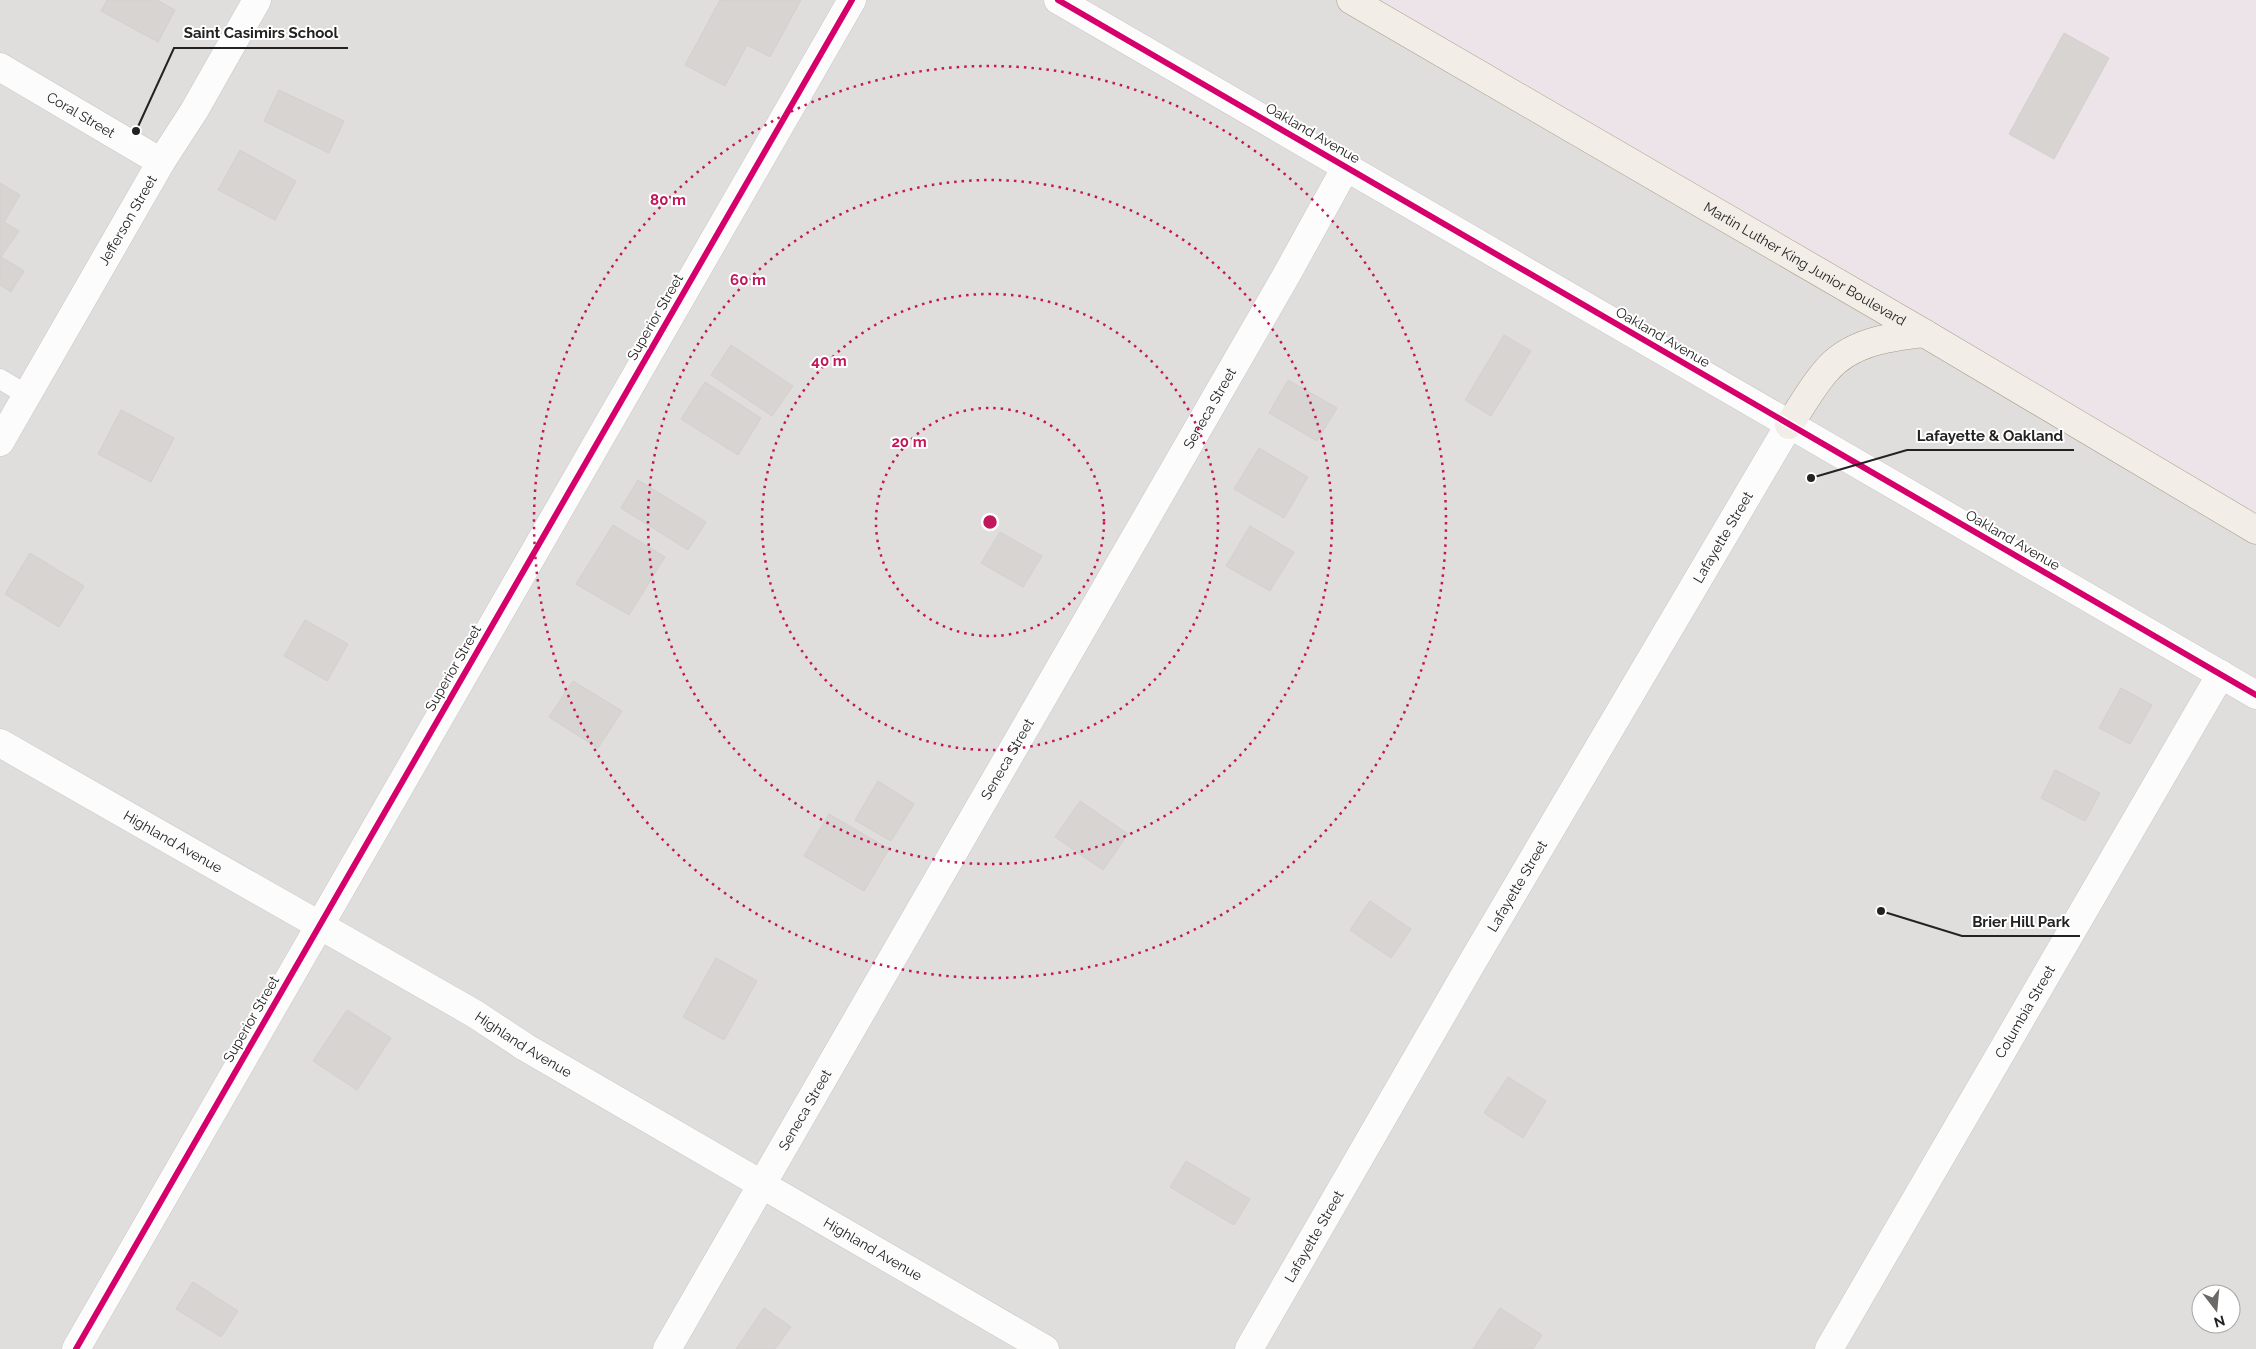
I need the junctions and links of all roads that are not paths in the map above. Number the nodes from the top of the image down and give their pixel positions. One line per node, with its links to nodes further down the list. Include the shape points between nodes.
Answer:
1 (256, 0): 6 (street, Jefferson Street, via 194,111)
2 (852, 0): 17 (street, Superior Street)
3 (1058, 0): 7 (street, Oakland Avenue)
4 (1352, 0): 8 (main road, Martin Luther King Junior Boulevard)
5 (0, 67): 6 (street, Coral Street)
6 (161, 162): 10 (street, Jefferson Street)
7 (1346, 167): 11 (street, Oakland Avenue); 18 (street, Seneca Street, via 1278,292)
8 (1924, 333): 11 (main road, via 1884,338 1850,351 1827,370); 13 (main road, Martin Luther King Junior Boulevard)
9 (0, 379): 10 (lane)
10 (27, 395): 12 (street, Jefferson Street)
11 (1789, 425): 14 (street, Oakland Avenue); 22 (street, Lafayette Street)
12 (0, 442)
13 (2256, 530)
14 (2221, 674): 15 (street, Oakland Avenue); 23 (street, Columbia Street)
15 (2256, 695)
16 (0, 743): 17 (street, Highland Avenue)
17 (319, 927): 18 (street, Highland Avenue, via 475,1014 525,1047); 19 (street, Superior Street)
18 (762, 1185): 20 (street, Seneca Street); 21 (street, Highland Avenue)
19 (76, 1349)
20 (668, 1349)
21 (1045, 1349)
22 (1249, 1349)
23 (1829, 1349)

